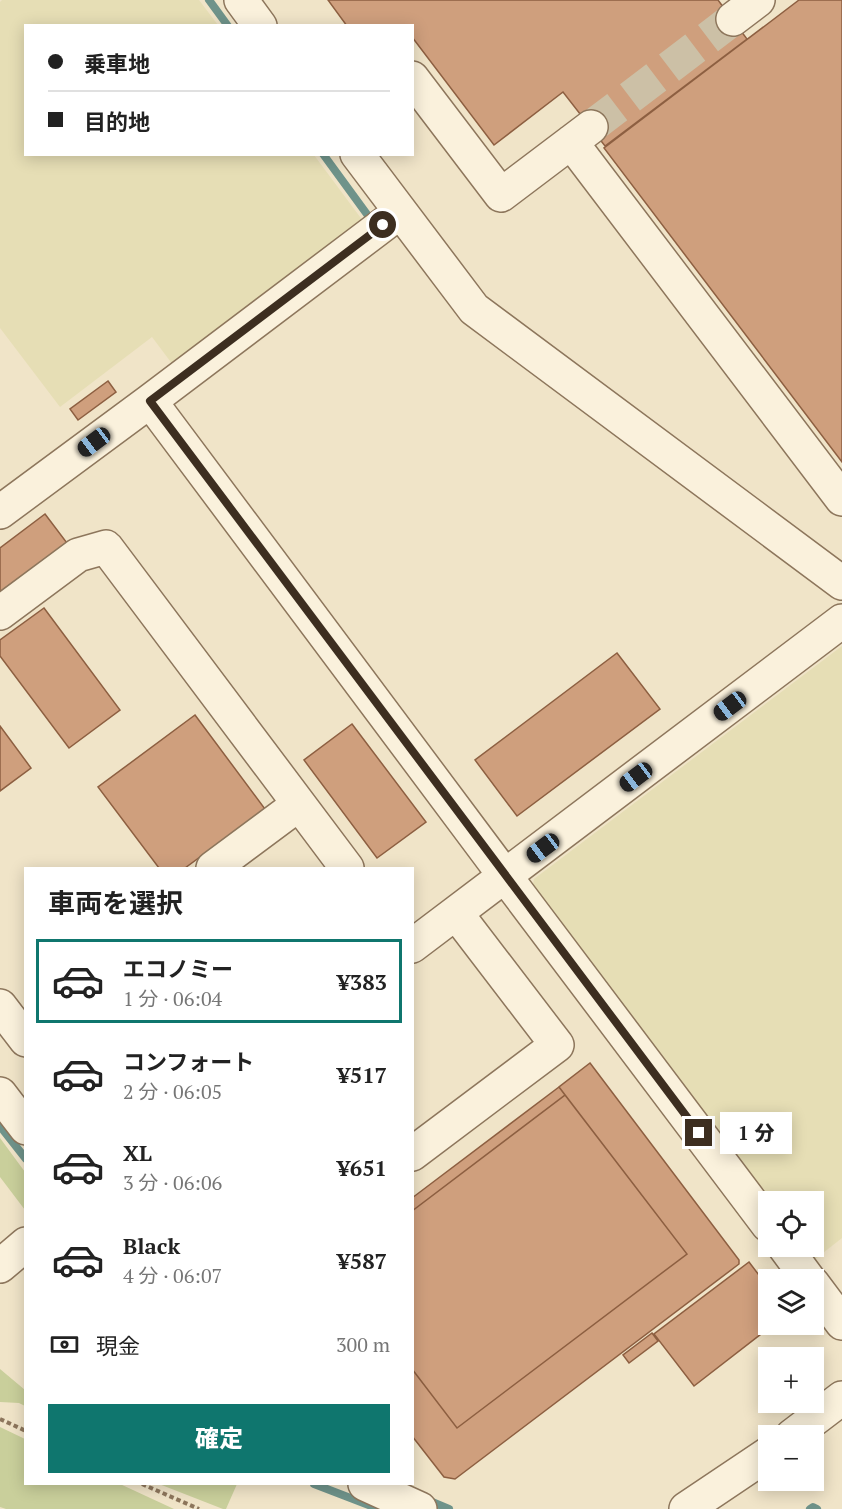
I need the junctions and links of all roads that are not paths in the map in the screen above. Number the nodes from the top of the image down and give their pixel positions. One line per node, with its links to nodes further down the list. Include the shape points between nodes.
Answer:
1 (241, 0): 4 (street)
2 (758, 0): 3 (street)
3 (733, 20)
4 (259, 24)
5 (414, 81): 9 (street, via 501,195 581,134)
6 (358, 156): 7 (street)
7 (400, 212): 8 (street); 11 (street, via 474,309)
8 (150, 401): 10 (street); 17 (street)
9 (842, 499)
10 (0, 512)
11 (842, 583)
12 (0, 613): 14 (street, via 78,555 106,547)
13 (842, 621): 17 (street)
14 (299, 804): 15 (street); 16 (street)
15 (340, 866)
16 (214, 867)
17 (505, 876): 18 (street); 23 (street)
18 (456, 913): 19 (street); 22 (street, via 556,1045)
19 (414, 944)
20 (0, 1094): 21 (street)
21 (24, 1125)
22 (414, 1152)
23 (758, 1212)
24 (19, 1241): 25 (street)
25 (0, 1266)
26 (824, 1299): 27 (street)
27 (842, 1323)
28 (842, 1398): 29 (street)
29 (806, 1425)
30 (758, 1461): 33 (street)
31 (367, 1485): 32 (street)
32 (420, 1509)
33 (686, 1509)

